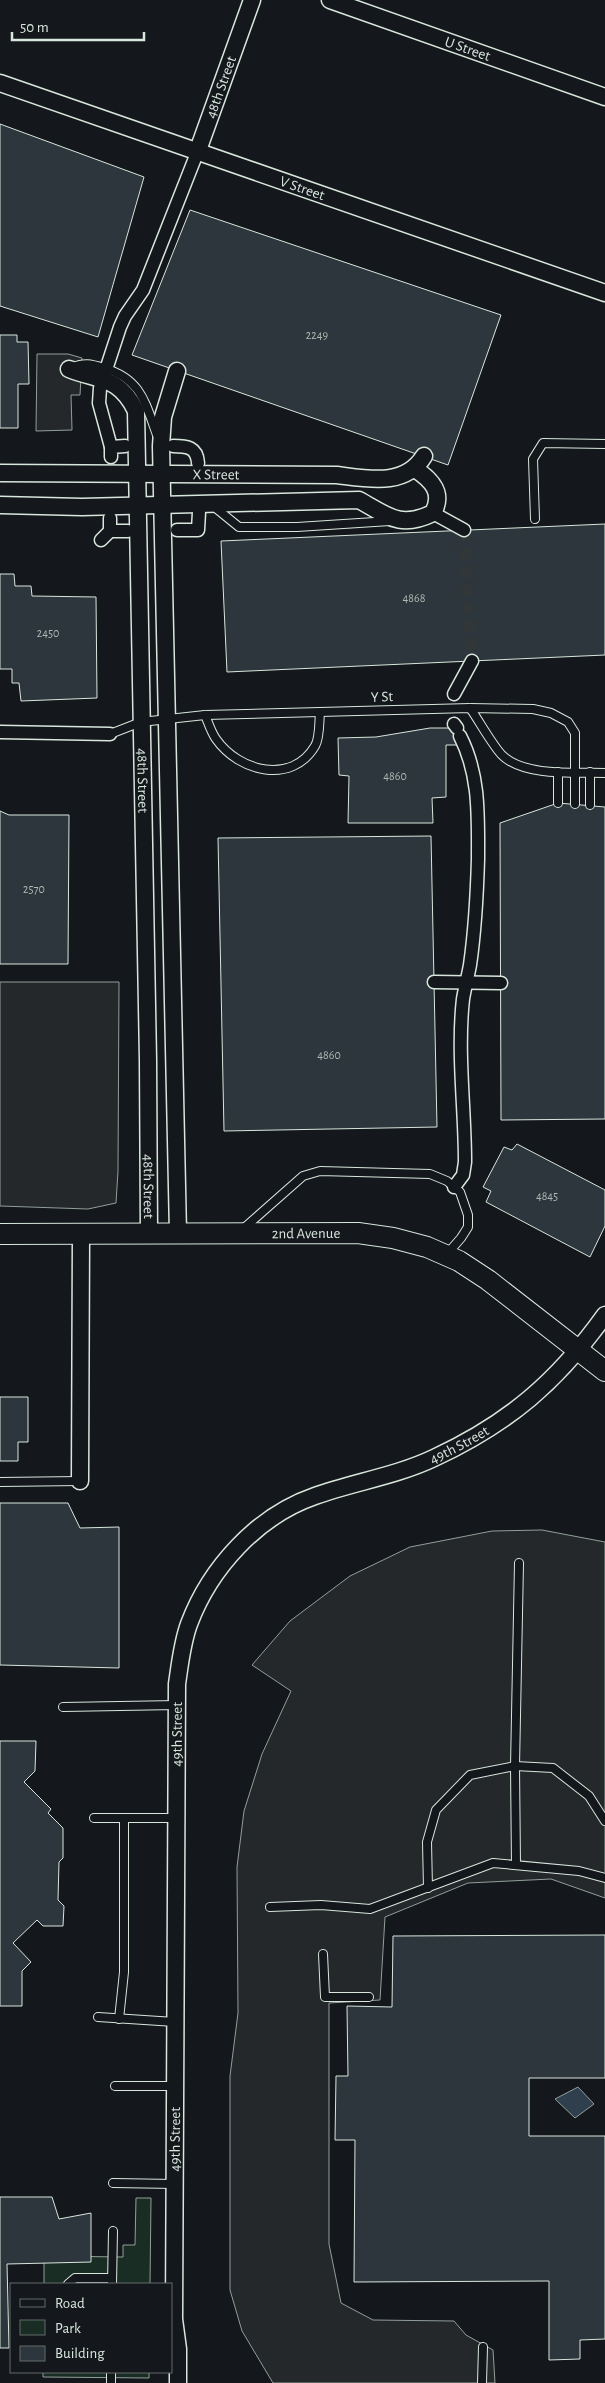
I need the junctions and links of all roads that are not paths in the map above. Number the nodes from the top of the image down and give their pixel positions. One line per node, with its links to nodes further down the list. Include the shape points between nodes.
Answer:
1 (252, 0): 5 (street, 48th Street)
2 (330, 0): 4 (street, U Street)
3 (0, 83): 5 (street, V Street)
4 (605, 97)
5 (197, 153): 6 (street, V Street); 9 (street, 48th Street, via 143,290 125,316)
6 (605, 293)
7 (69, 369): 9 (street, 48th Street)
8 (177, 371): 12 (street, 48th Street, via 163,417)
9 (105, 373): 11 (street, 48th Street, via 99,403 111,452); 12 (lane, via 130,379 142,394); 15 (street, 48th Street, via 131,400 136,411)
10 (605, 444): 22 (lane, via 543,443 533,459)
11 (125, 446)
12 (167, 446): 13 (street, via 191,448); 16 (street, 48th Street)
13 (198, 463)
14 (0, 473): 15 (street, X Street)
15 (137, 473): 16 (street, X Street); 18 (street, 48th Street)
16 (162, 473): 17 (street, 48th Street); 21 (street, X Street, via 337,475 370,480 400,478 419,462 438,497)
17 (163, 503): 18 (street); 20 (street); 33 (street, 48th Street)
18 (139, 504): 19 (street, via 82,507); 34 (street, 48th Street)
19 (0, 505)
20 (204, 508): 23 (lane, via 239,527 296,527); 23 (street, via 359,500); 25 (street, via 198,530)
21 (433, 514): 23 (street, via 410,522); 26 (street)
22 (535, 519)
23 (396, 520)
24 (107, 530): 27 (street)
25 (177, 530)
26 (464, 530)
27 (128, 531)
28 (472, 661): 29 (street)
29 (454, 694)
30 (470, 708): 31 (lane, Y St); 38 (lane, via 503,756 524,767); 39 (lane, Y St, via 533,709 551,712 568,722 575,733)
31 (320, 712): 32 (lane, Y St); 32 (lane, via 316,745 297,766 267,771 240,762 216,739)
32 (205, 715): 33 (lane, Y St)
33 (166, 718): 34 (lane, Y St); 50 (street, 48th Street)
34 (141, 722): 37 (lane, Y St); 49 (street, 48th Street)
35 (457, 729): 46 (street, via 473,772 479,812 477,900)
36 (0, 732): 37 (street)
37 (110, 734)
38 (558, 772): 39 (lane); 42 (lane)
39 (575, 772): 40 (lane); 43 (lane, Y St)
40 (590, 772): 41 (lane); 44 (lane)
41 (605, 773)
42 (558, 803)
43 (576, 804)
44 (590, 805)
45 (434, 982): 46 (street)
46 (466, 983): 47 (street); 48 (street, via 461,1076 465,1162 463,1175)
47 (501, 983)
48 (454, 1186): 51 (lane, via 430,1174 320,1171 303,1176); 54 (lane, via 466,1204 468,1227)
49 (149, 1233): 50 (street, 2nd Avenue); 53 (street, 2nd Avenue)
50 (178, 1233): 51 (street, 2nd Avenue)
51 (239, 1233): 54 (street, 2nd Avenue, via 358,1233 392,1238)
52 (0, 1234): 53 (street, 2nd Avenue)
53 (81, 1234): 58 (street)
54 (446, 1255): 56 (street, 2nd Avenue, via 488,1280)
55 (605, 1315): 56 (street, 49th Street)
56 (580, 1350): 57 (street, 2nd Avenue); 61 (street, 49th Street, via 531,1398 465,1443 405,1470 312,1497 270,1520 244,1541 206,1588 189,1625 181,1654)
57 (605, 1371)
58 (80, 1481): 59 (lane)
59 (0, 1482)
60 (519, 1563): 63 (lane)
61 (177, 1704): 62 (lane); 66 (street, 49th Street)
62 (63, 1708)
63 (515, 1766): 67 (lane, via 553,1768 589,1796); 68 (lane); 70 (lane, via 470,1775 436,1810 427,1842)
64 (94, 1818): 65 (lane)
65 (124, 1818): 66 (lane); 75 (lane, via 124,1972)
66 (177, 1818): 76 (street, 49th Street)
67 (605, 1821)
68 (516, 1866): 69 (lane, via 579,1871); 70 (lane, via 493,1863)
69 (605, 1878)
70 (428, 1888): 71 (lane, via 370,1909 321,1905)
71 (270, 1907)
72 (323, 1954): 73 (lane, via 325,1998)
73 (369, 1997)
74 (98, 2017): 75 (lane)
75 (119, 2019): 76 (lane)
76 (176, 2022): 78 (street, 49th Street)
77 (115, 2086): 78 (lane)
78 (175, 2086): 80 (street, 49th Street)
79 (113, 2183): 80 (lane)
80 (174, 2184): 85 (street, 49th Street, via 174,2319)
81 (113, 2231): 82 (lane)
82 (112, 2281): 83 (lane, via 75,2278)
83 (69, 2283)
84 (483, 2346): 86 (lane)
85 (178, 2383)
86 (482, 2383)

